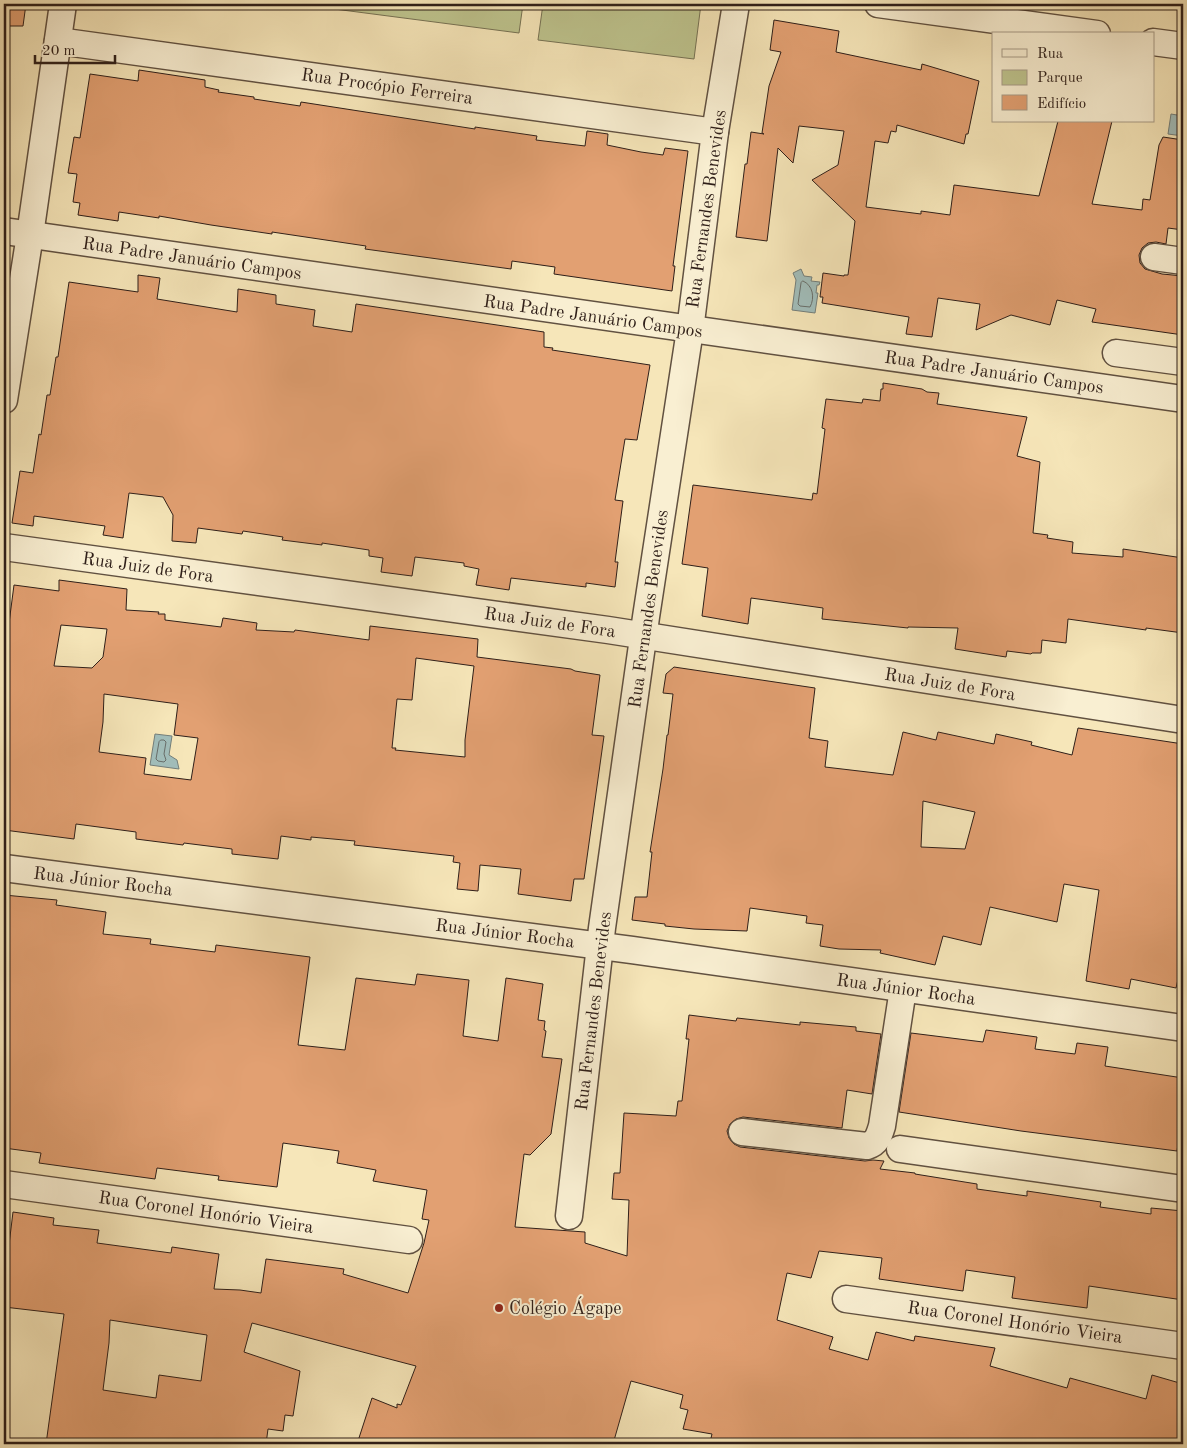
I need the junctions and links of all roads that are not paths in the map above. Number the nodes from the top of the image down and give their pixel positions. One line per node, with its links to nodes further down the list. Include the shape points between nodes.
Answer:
1 (63, 4): 5 (street)
2 (736, 4): 8 (street, Rua Fernandes Benevides)
3 (878, 4): 4 (street)
4 (1081, 32)
5 (58, 41): 8 (street, Rua Procópio Ferreira); 10 (street)
6 (1154, 42): 7 (street)
7 (1183, 46)
8 (715, 132): 13 (street, Rua Fernandes Benevides)
9 (4, 232): 10 (street, Rua Padre Januário Campos)
10 (30, 235): 13 (street, Rua Padre Januário Campos); 17 (street)
11 (1154, 257): 12 (street)
12 (1183, 261)
13 (690, 330): 16 (street, Rua Padre Januário Campos); 19 (street, Rua Fernandes Benevides)
14 (1116, 353): 15 (street)
15 (1183, 362)
16 (1183, 399)
17 (4, 400)
18 (4, 548): 19 (street, Rua Juiz de Fora)
19 (644, 636): 20 (street, Rua Juiz de Fora); 22 (street, Rua Fernandes Benevides)
20 (1183, 720)
21 (4, 868): 22 (street, Rua Júnior Rocha)
22 (600, 946): 23 (street, Rua Júnior Rocha); 29 (street, Rua Fernandes Benevides)
23 (903, 989): 24 (street, Rua Júnior Rocha); 25 (street, via 878,1139 866,1146)
24 (1183, 1028)
25 (742, 1132)
26 (900, 1149): 28 (street)
27 (4, 1184): 30 (street, Rua Coronel Honório Vieira)
28 (1183, 1189)
29 (569, 1216)
30 (409, 1240)
31 (846, 1299): 32 (street, Rua Coronel Honório Vieira)
32 (1183, 1346)

